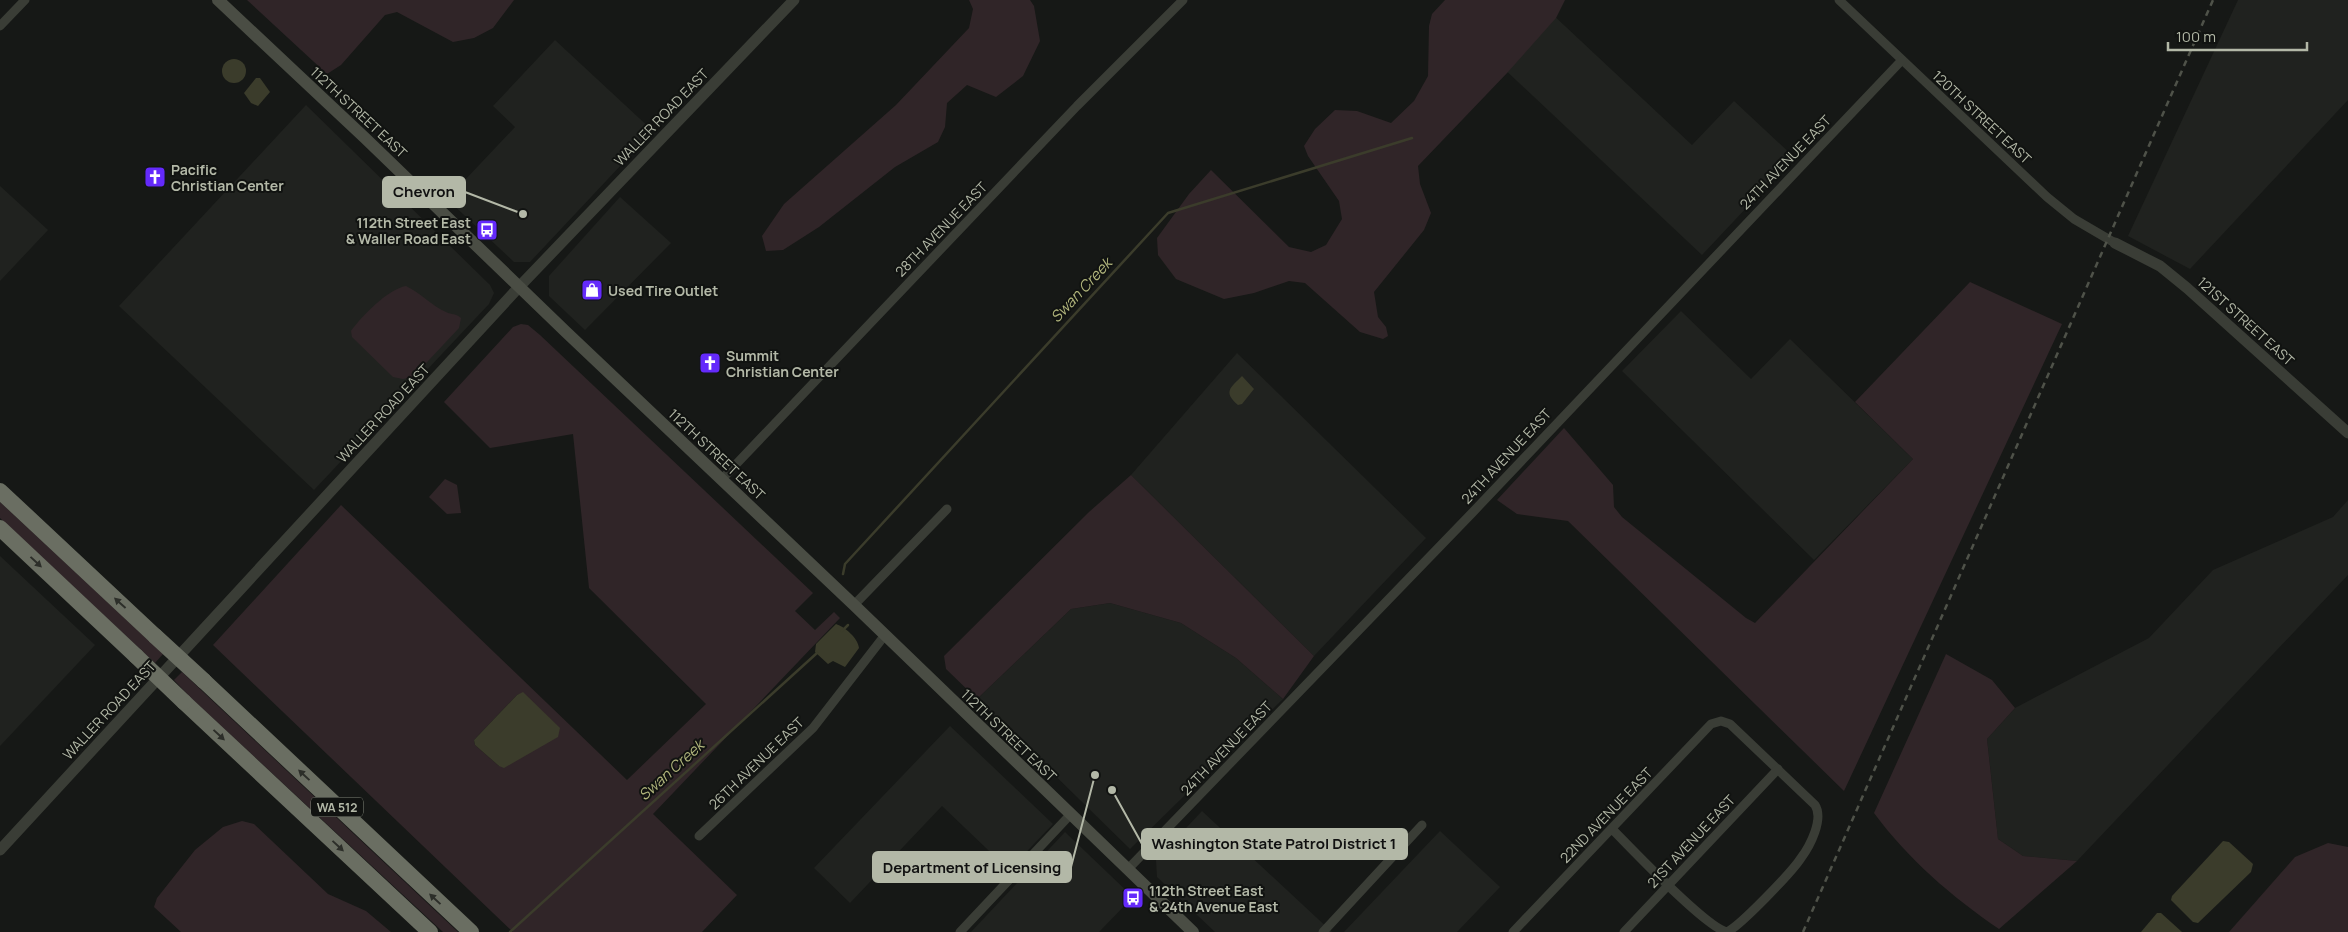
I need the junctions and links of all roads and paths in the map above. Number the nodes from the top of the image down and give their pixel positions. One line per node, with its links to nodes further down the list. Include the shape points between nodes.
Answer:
1 (25, 0): 6 (street)
2 (218, 0): 9 (main road, 112TH STREET EAST)
3 (794, 0): 9 (street, WALLER ROAD EAST)
4 (1183, 0): 11 (street, 28TH AVENUE EAST, via 1077,106)
5 (1839, 0): 7 (street, 120TH STREET EAST)
6 (0, 26)
7 (1902, 60): 8 (street, 120TH STREET EAST, via 2046,196 2074,219); 23 (street, 24TH AVENUE EAST)
8 (2115, 243): 10 (street, 121ST STREET EAST, via 2160,266 2187,288)
9 (520, 287): 11 (main road, 112TH STREET EAST); 22 (street, WALLER ROAD EAST)
10 (2348, 433)
11 (722, 479): 15 (main road, 112TH STREET EAST)
12 (0, 491): 26 (highway, WA 512, one-way to 12, bridge)
13 (947, 509): 15 (street)
14 (0, 528): 25 (highway, WA 512, one-way to 25, bridge)
15 (854, 605): 16 (main road, 112TH STREET EAST)
16 (885, 635): 18 (main road, 112TH STREET EAST); 21 (street, 26TH AVENUE EAST, via 814,728)
17 (1778, 769): 20 (street, 22ND AVENUE EAST, via 1730,724 1711,724); 24 (street, 21ST AVENUE EAST); 32 (street, via 1817,808 1815,830 1802,857 1750,913)
18 (1070, 815): 23 (main road, 112TH STREET EAST); 27 (street)
19 (1422, 825): 29 (street)
20 (1612, 828): 24 (street); 30 (street, 22ND AVENUE EAST)
21 (699, 836)
22 (0, 850)
23 (1128, 869): 28 (main road, 112TH STREET EAST)
24 (1669, 885): 31 (street, 21ST AVENUE EAST); 32 (street, via 1712,924)
25 (430, 932)
26 (471, 932)
27 (960, 932)
28 (1193, 932)
29 (1323, 932)
30 (1513, 932)
31 (1624, 932)
32 (1727, 932)

